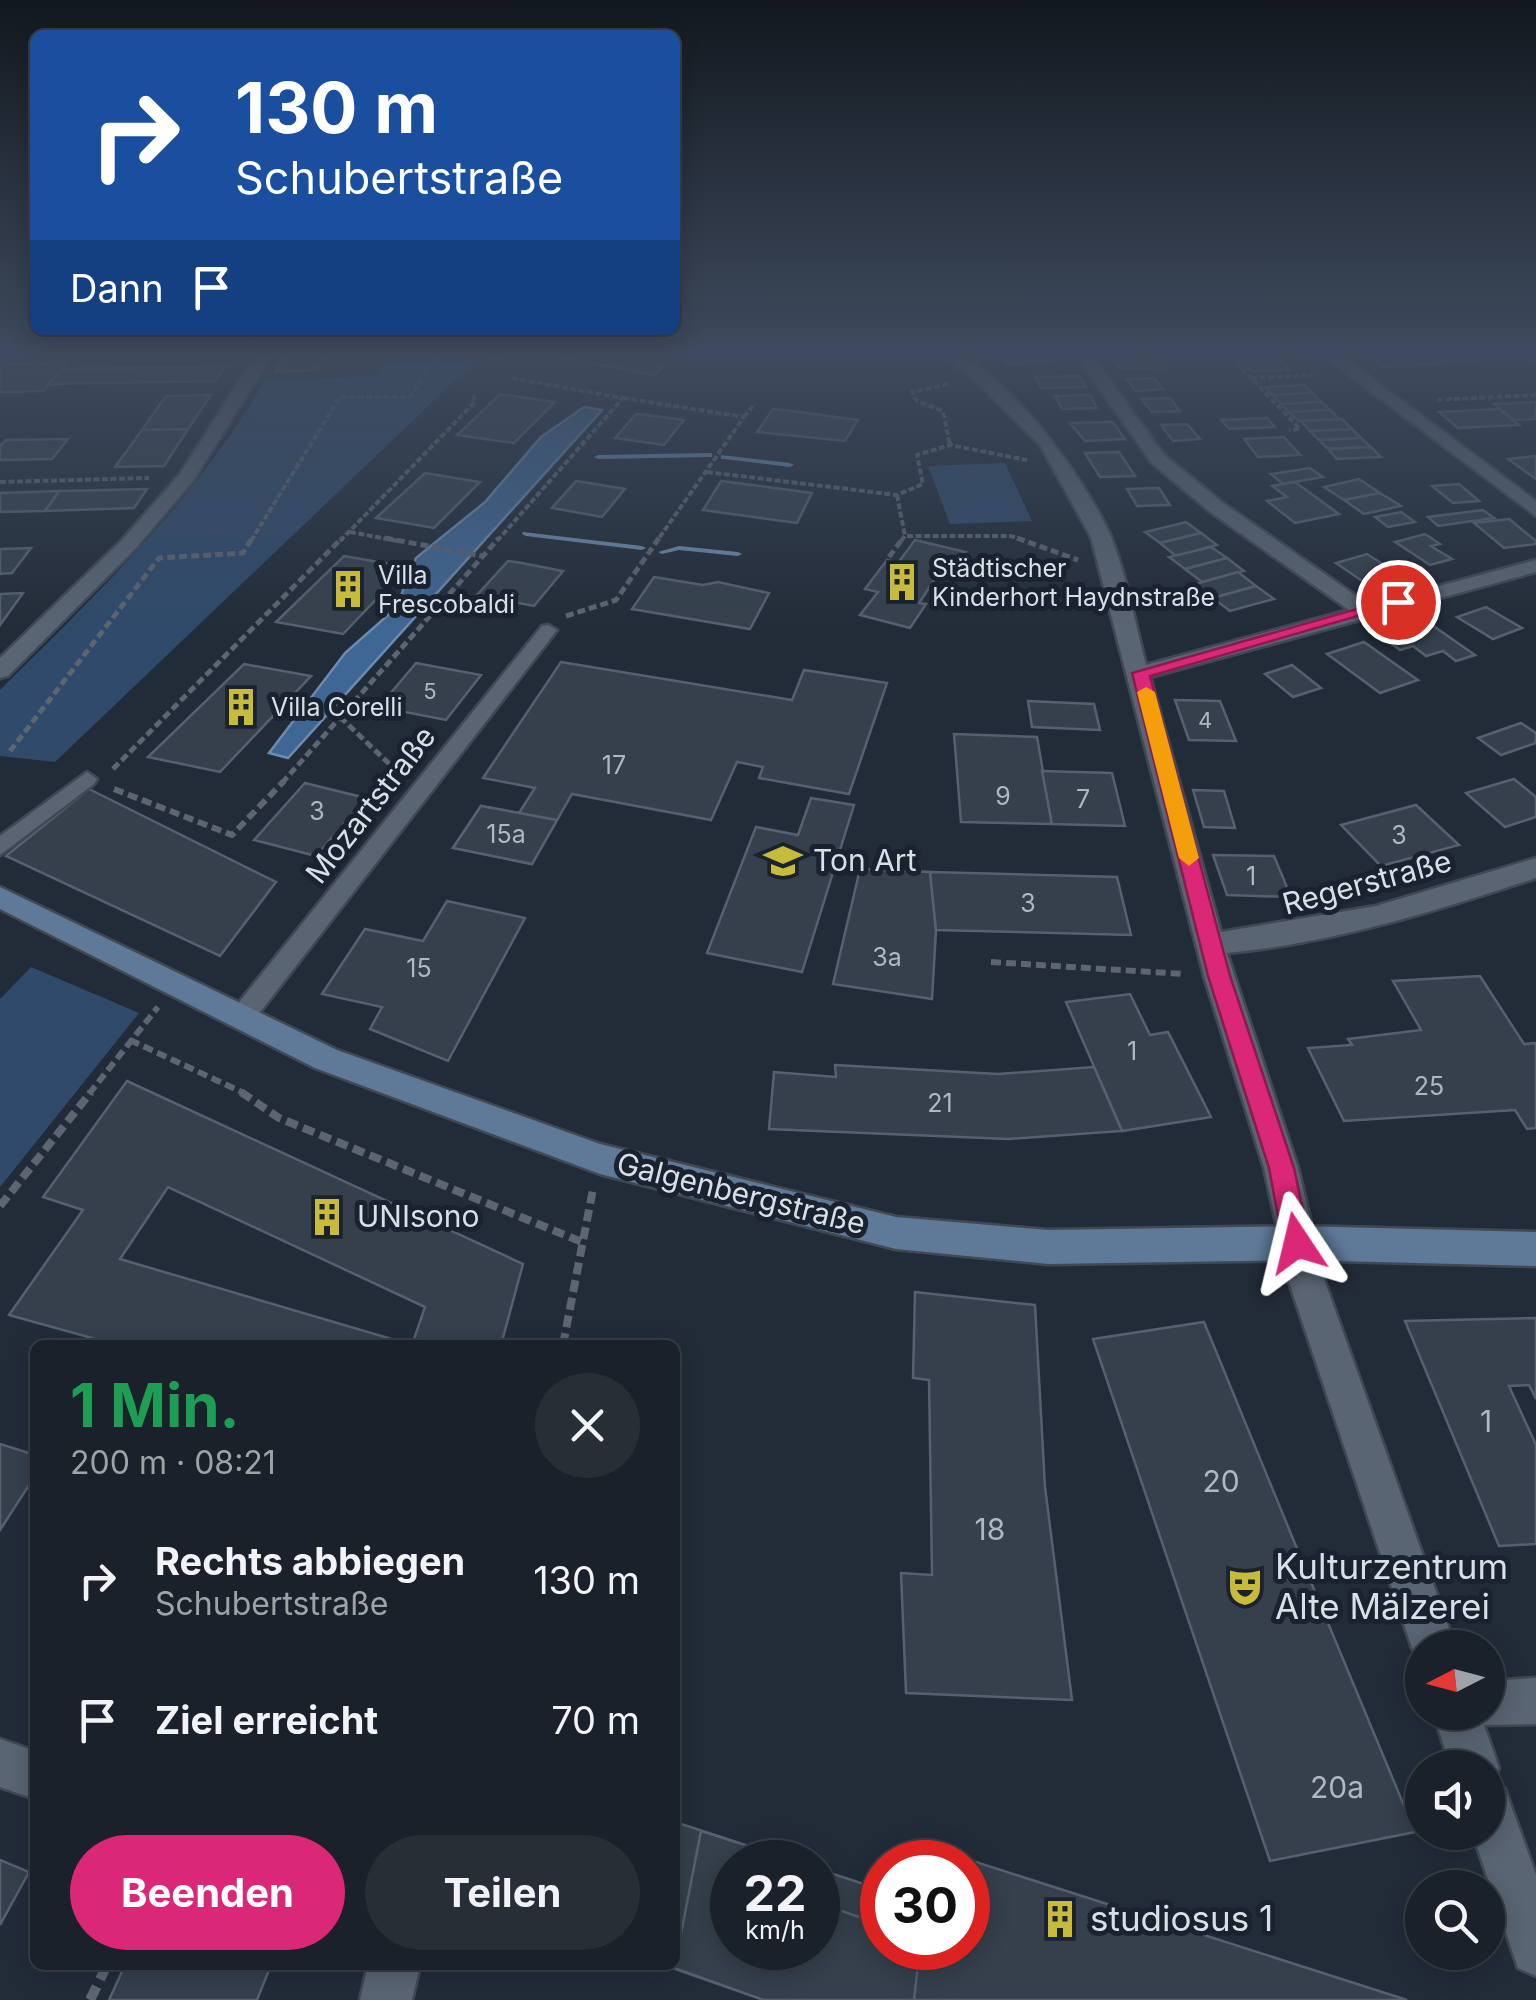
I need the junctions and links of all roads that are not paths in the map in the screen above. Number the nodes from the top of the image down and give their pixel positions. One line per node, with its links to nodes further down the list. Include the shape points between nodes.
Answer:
1 (209, 443): 9 (street, via 129,544)
2 (1045, 443): 10 (street, via 1084,502 1110,562)
3 (1147, 443): 7 (street, via 1176,475)
4 (1447, 443): 5 (street)
5 (1536, 510)
6 (1536, 566): 7 (street)
7 (1366, 612): 10 (street)
8 (548, 630): 16 (lane, Mozartstraße)
9 (0, 671)
10 (1141, 673): 15 (street)
11 (93, 781): 12 (lane, via 52,797)
12 (0, 848)
13 (1536, 868): 15 (street, Regerstraße)
14 (0, 897): 16 (street, Galgenbergstraße)
15 (1215, 960): 17 (street, via 1282,1168)
16 (240, 1018): 17 (street, Galgenbergstraße, via 326,1059 600,1159 896,1233 1048,1248)
17 (1297, 1243): 18 (street, Galgenbergstraße); 19 (street)
18 (1536, 1249)
19 (1428, 1630)
20 (1536, 1701): 21 (street)
21 (1505, 1703)
22 (0, 1763): 23 (street)
23 (30, 1773)
24 (1503, 1850): 25 (street)
25 (1536, 1950)
26 (393, 1970): 27 (street)
27 (386, 2000)

